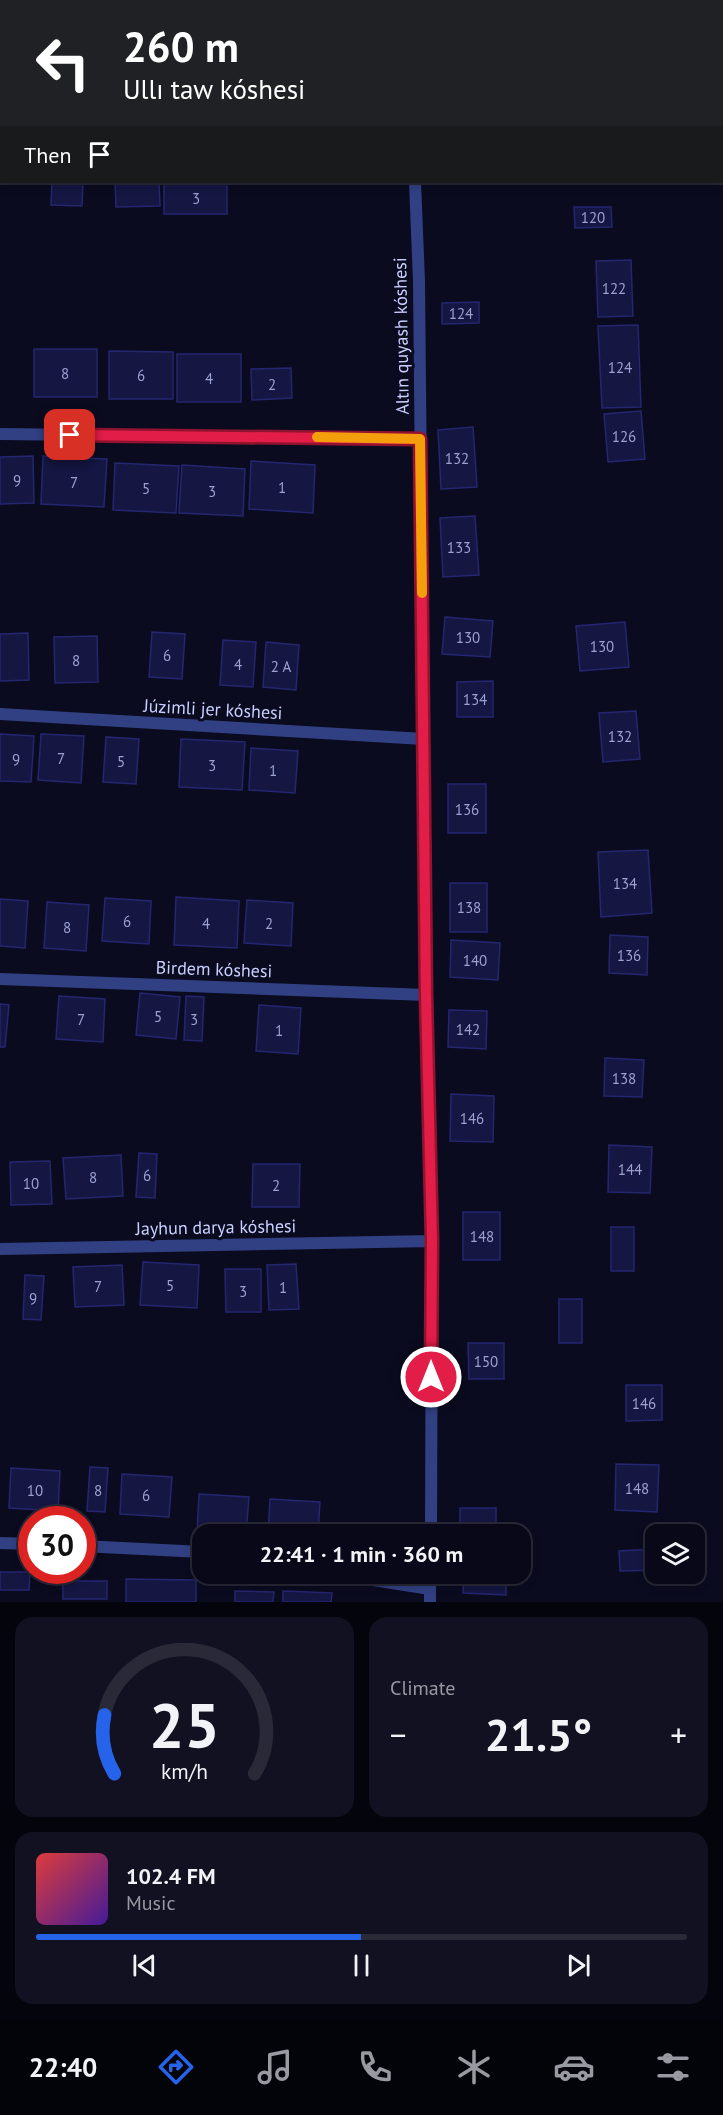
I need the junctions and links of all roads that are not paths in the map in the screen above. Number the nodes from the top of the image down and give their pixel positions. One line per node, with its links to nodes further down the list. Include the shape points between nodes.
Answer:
1 (415, 183): 3 (street, Altın quyash kóshesi)
2 (0, 434): 3 (street)
3 (420, 439): 5 (street, Altın quyash kóshesi)
4 (0, 714): 5 (street, Júzimli jer kóshesi)
5 (424, 739): 7 (street, Altın quyash kóshesi)
6 (0, 979): 7 (street, Birdem kóshesi)
7 (426, 995): 8 (street, Altın quyash kóshesi)
8 (432, 1241): 9 (street, Jayhun darya kóshesi); 10 (street, Altın quyash kóshesi)
9 (0, 1249)
10 (430, 1524)
11 (0, 1542): 12 (street)
12 (18, 1543)
13 (96, 1547): 14 (street)
14 (192, 1550)
15 (399, 1584): 17 (street)
16 (430, 1584): 17 (street)
17 (430, 1589): 18 (street)
18 (430, 1602)

